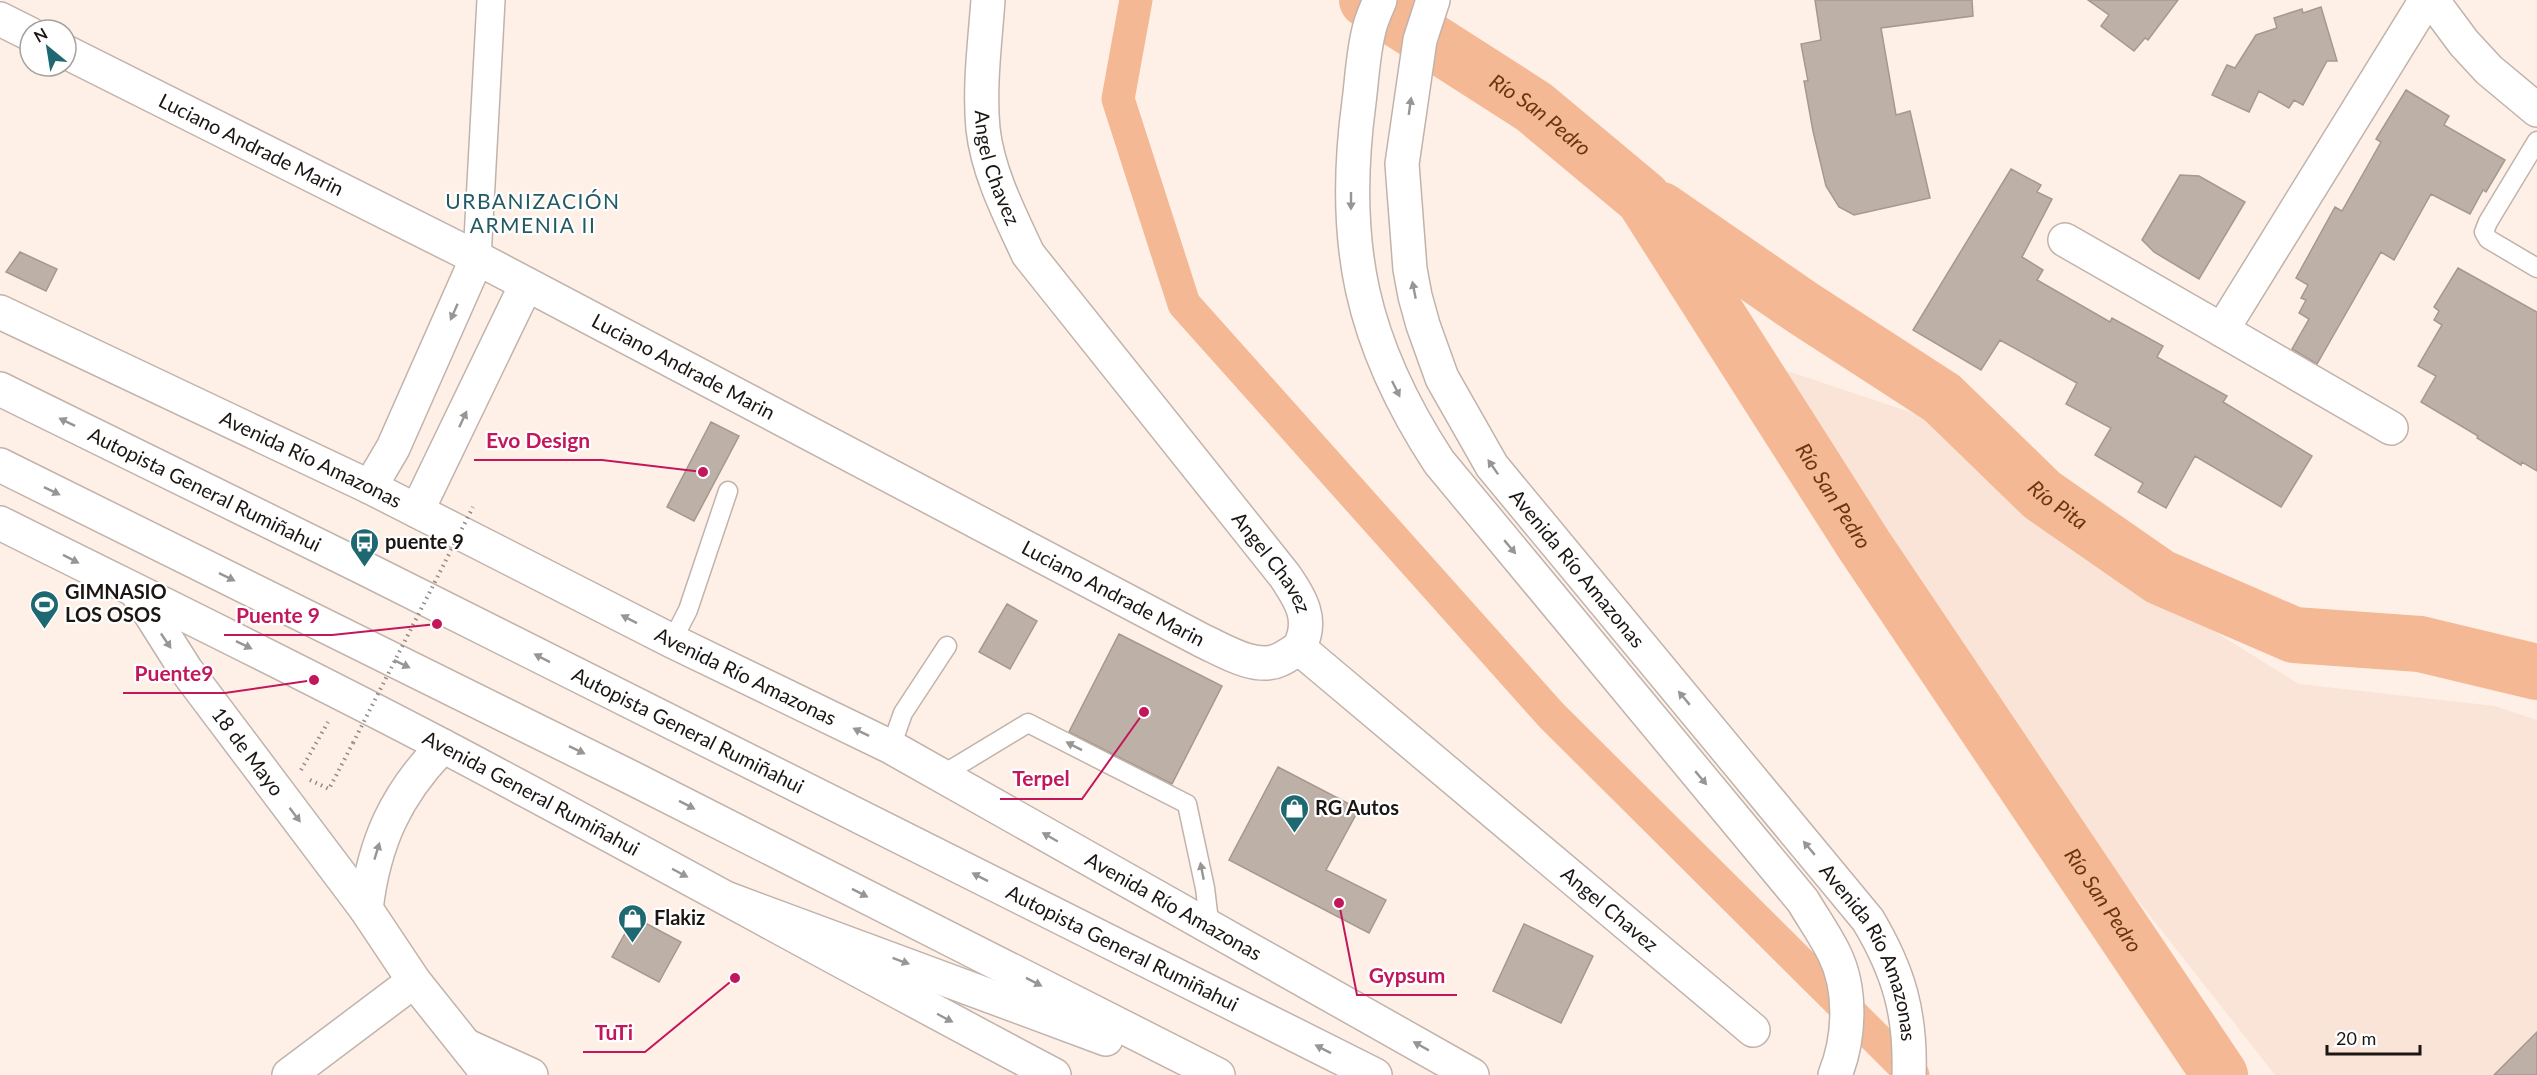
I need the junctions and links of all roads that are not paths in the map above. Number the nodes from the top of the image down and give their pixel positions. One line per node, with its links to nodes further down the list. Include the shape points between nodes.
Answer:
1 (491, 0): 13 (street)
2 (988, 0): 28 (main road, Angel Chavez, via 981,96 983,130 1004,201 1028,254 1285,576 1306,613 1305,638)
3 (1380, 0): 39 (main road, Avenida Río Amazonas, one-way to 39, via 1369,30 1353,143 1351,211 1359,282 1389,374 1411,420 1439,462 1803,901 1835,954 1847,998)
4 (1433, 0): 38 (main road, Avenida Río Amazonas, one-way to 4, via 1907,1014 1899,981 1868,920 1492,466 1442,378 1422,325 1410,269 1402,164 1420,40)
5 (2426, 0): 17 (main road)
6 (2432, 0): 10 (main road, via 2464,43)
7 (0, 19): 8 (main road)
8 (18, 28)
9 (78, 58): 13 (main road, Luciano Andrade Marin)
10 (2537, 110)
11 (2537, 141): 14 (lane, via 2484,232 2488,239)
12 (2065, 240): 17 (main road)
13 (477, 258): 15 (main road, Luciano Andrade Marin); 21 (main road, one-way to 21, via 393,448)
14 (2537, 268)
15 (526, 285): 23 (main road, one-way to 15); 28 (main road, Luciano Andrade Marin, via 1203,641 1261,662 1277,662)
16 (0, 312): 21 (main road, Avenida Río Amazonas)
17 (2222, 330): 19 (main road)
18 (0, 389): 46 (main road, Autopista General Rumiñahui, one-way to 18)
19 (2391, 428)
20 (0, 465): 45 (main road, one-way to 45, via 624,773)
21 (370, 487): 23 (main road, Avenida Río Amazonas)
22 (728, 491): 26 (lane, via 688,610)
23 (417, 511): 26 (main road, Avenida Río Amazonas, one-way to 23)
24 (0, 523): 25 (main road, Avenida General Rumiñahui, one-way to 25)
25 (136, 591): 29 (main road, Avenida General Rumiñahui, one-way to 29); 33 (main road, 18 de Mayo, one-way to 33, via 186,670)
26 (672, 641): 30 (main road, Avenida Río Amazonas, one-way to 26)
27 (947, 646): 30 (lane, via 903,713)
28 (1299, 648): 36 (main road, Angel Chavez)
29 (443, 746): 32 (main road, Avenida General Rumiñahui, one-way to 32); 33 (main road, one-way to 29, via 369,878 389,820 409,785)
30 (891, 747): 31 (main road, Avenida Río Amazonas)
31 (942, 775): 34 (main road, Avenida Río Amazonas, one-way to 31); 34 (lane, one-way to 31, via 1187,804 1028,723)
32 (728, 899): 43 (main road, Avenida General Rumiñahui, one-way to 43); 44 (main road, one-way to 44)
33 (366, 909): 35 (main road, 18 de Mayo)
34 (1210, 929): 47 (main road, Avenida Río Amazonas, one-way to 34)
35 (414, 981): 37 (main road, 18 de Mayo); 40 (main road)
36 (1753, 1030)
37 (467, 1046): 41 (main road, 18 de Mayo); 42 (main road)
38 (1910, 1060)
39 (1838, 1063)
40 (289, 1075)
41 (489, 1075)
42 (531, 1075)
43 (1054, 1075)
44 (1202, 1075)
45 (1218, 1075)
46 (1375, 1075)
47 (1472, 1075)

